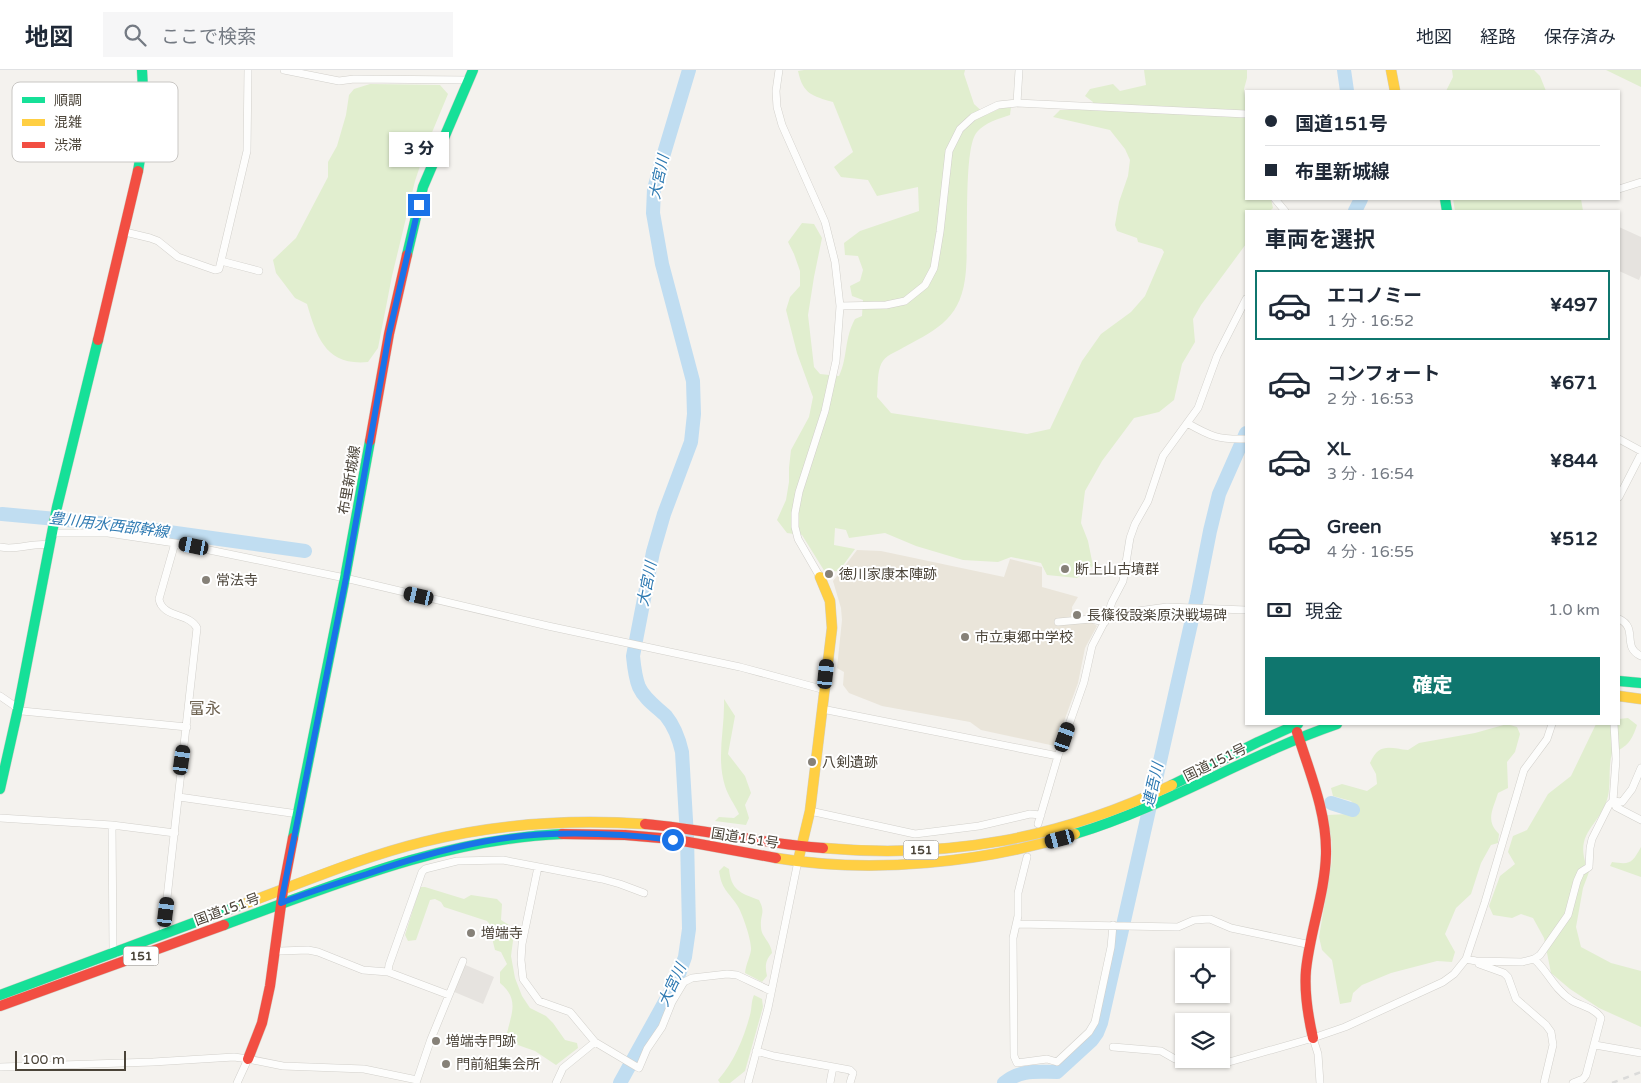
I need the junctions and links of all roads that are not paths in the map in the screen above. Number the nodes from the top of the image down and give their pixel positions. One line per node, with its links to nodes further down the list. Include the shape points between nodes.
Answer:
1 (248, 70): 17 (street, via 247,151)
2 (284, 70): 7 (street, via 339,81)
3 (473, 70): 7 (main road, 布里新城線)
4 (779, 70): 20 (street, via 777,107 828,232)
5 (1019, 70): 9 (street)
6 (1391, 70): 8 (main road)
7 (468, 80): 31 (main road, 布里新城線, via 423,187 389,334)
8 (1395, 90)
9 (1017, 103): 10 (street); 20 (street, via 998,105 973,117 960,129 949,151 934,268 924,285 905,301 886,305)
10 (1245, 114)
11 (140, 162): 16 (main road)
12 (1641, 182): 13 (street)
13 (1620, 189)
14 (1276, 200): 15 (street)
15 (1284, 210)
16 (125, 232): 17 (street, via 158,241 178,257 215,270 219,269); 26 (main road)
17 (221, 261): 18 (street)
18 (259, 271)
19 (1245, 301): 21 (street, via 1217,356 1203,397)
20 (840, 306): 30 (street, via 836,361 827,403 795,512 798,539)
21 (1187, 422): 22 (street, via 1219,439); 33 (street, via 1163,456 1148,502 1130,538 1123,581)
22 (1243, 439)
23 (1620, 440): 24 (street)
24 (1641, 452): 25 (street)
25 (1620, 495)
26 (52, 528): 27 (street); 28 (main road)
27 (175, 542): 31 (street); 51 (street, via 159,599 163,608 192,622 197,628)
28 (49, 545): 29 (street); 44 (main road)
29 (0, 547)
30 (820, 577): 40 (main road, via 833,613)
31 (346, 578): 40 (street, via 740,667); 59 (main road, 布里新城線)
32 (1245, 610): 33 (street, via 1167,607)
33 (1109, 613): 36 (street)
34 (1620, 619): 37 (street, via 1631,632 1632,650)
35 (1058, 622): 36 (street, via 1091,619)
36 (1105, 622): 53 (street, via 1092,646 1084,682)
37 (1641, 656)
38 (1620, 681): 39 (main road)
39 (1641, 683)
40 (824, 690): 45 (main road)
41 (0, 696): 44 (street)
42 (1620, 696): 43 (main road)
43 (1641, 699)
44 (18, 709): 51 (street); 55 (main road)
45 (822, 709): 53 (street); 58 (main road)
46 (1294, 725): 66 (main road, 国道151号 / 151, via 1140,800 1070,826 976,846 915,850)
47 (1296, 725): 52 (main road)
48 (1334, 725): 52 (main road, 国道151号 / 151)
49 (1552, 725): 79 (street, via 1547,739 1524,770)
50 (1614, 725): 57 (street)
51 (187, 727): 56 (street)
52 (1299, 738): 68 (main road, 国道151号 / 151, via 1138,813 1046,843 951,860 899,865); 76 (main road, via 1322,818 1326,852)
53 (1058, 756): 60 (street)
54 (1641, 768): 57 (street, via 1622,802)
55 (0, 789)
56 (179, 797): 59 (street); 65 (street)
57 (1613, 801): 62 (street); 80 (street, via 1592,839 1589,867 1581,872 1577,881 1568,915 1545,949)
58 (810, 811): 60 (street, via 915,834 979,826 1030,814); 66 (main road)
59 (298, 814): 70 (main road, 布里新城線)
60 (1041, 815): 63 (street)
61 (0, 818): 64 (street)
62 (1641, 820)
63 (1038, 824)
64 (112, 825): 65 (street); 78 (street, via 113,949)
65 (175, 833): 75 (street)
66 (801, 846): 68 (main road); 70 (main road, 国道151号 / 151, via 636,824 577,822 524,826 466,833 409,845)
67 (1027, 857): 73 (street, via 1018,893)
68 (798, 861): 72 (main road, 国道151号 / 151, via 673,840 603,833 500,839 442,850); 84 (street)
69 (538, 867): 71 (street, via 602,879); 83 (street, via 492,860 457,862 425,869); 89 (street, via 522,944 523,979 539,1001 570,1012)
70 (283, 890): 72 (main road, 布里新城線); 75 (main road, 国道151号 / 151)
71 (644, 893)
72 (281, 903): 77 (main road, 布里新城線); 87 (main road, 国道151号 / 151)
73 (1017, 924): 74 (street); 74 (street, via 1012,938 1012,960 1014,1056 1017,1063 1047,1059 1057,1062 1089,1032 1100,998)
74 (1114, 925): 76 (street, via 1178,927 1194,920 1210,919 1231,928)
75 (163, 934): 78 (main road, 国道151号 / 151)
76 (1311, 945): 88 (main road, via 1306,993)
77 (274, 949): 83 (street, via 318,952 363,970); 94 (main road, 布里新城線, via 262,1023)
78 (117, 953): 85 (main road, 国道151号 / 151)
79 (1466, 959): 82 (street); 88 (street, via 1443,982 1378,1013)
80 (1534, 959): 82 (street, via 1522,962); 90 (street, via 1560,990 1602,1018)
81 (463, 961): 86 (street)
82 (1476, 961): 104 (street, via 1504,973 1516,999 1551,1032 1553,1045)
83 (388, 972): 86 (street)
84 (771, 991): 89 (street, via 737,975 692,978 684,982 639,1068); 92 (street)
85 (0, 995)
86 (449, 996): 97 (street)
87 (0, 1006)
88 (1314, 1038): 91 (street, via 1229,1062 1190,1062 1175,1059 1161,1051); 103 (street)
89 (595, 1042): 99 (street, via 564,1068)
90 (1595, 1044): 93 (street); 105 (street, via 1586,1075)
91 (1113, 1047)
92 (756, 1051): 96 (street); 100 (street)
93 (1641, 1053)
94 (248, 1058): 95 (street); 97 (street, via 283,1066 364,1069); 98 (street)
95 (0, 1067)
96 (834, 1067): 101 (street); 102 (street, via 850,1070 853,1073)
97 (416, 1082)
98 (236, 1083)
99 (556, 1083)
100 (748, 1083)
101 (830, 1083)
102 (850, 1083)
103 (1320, 1083)
104 (1544, 1083)
105 (1573, 1083)

